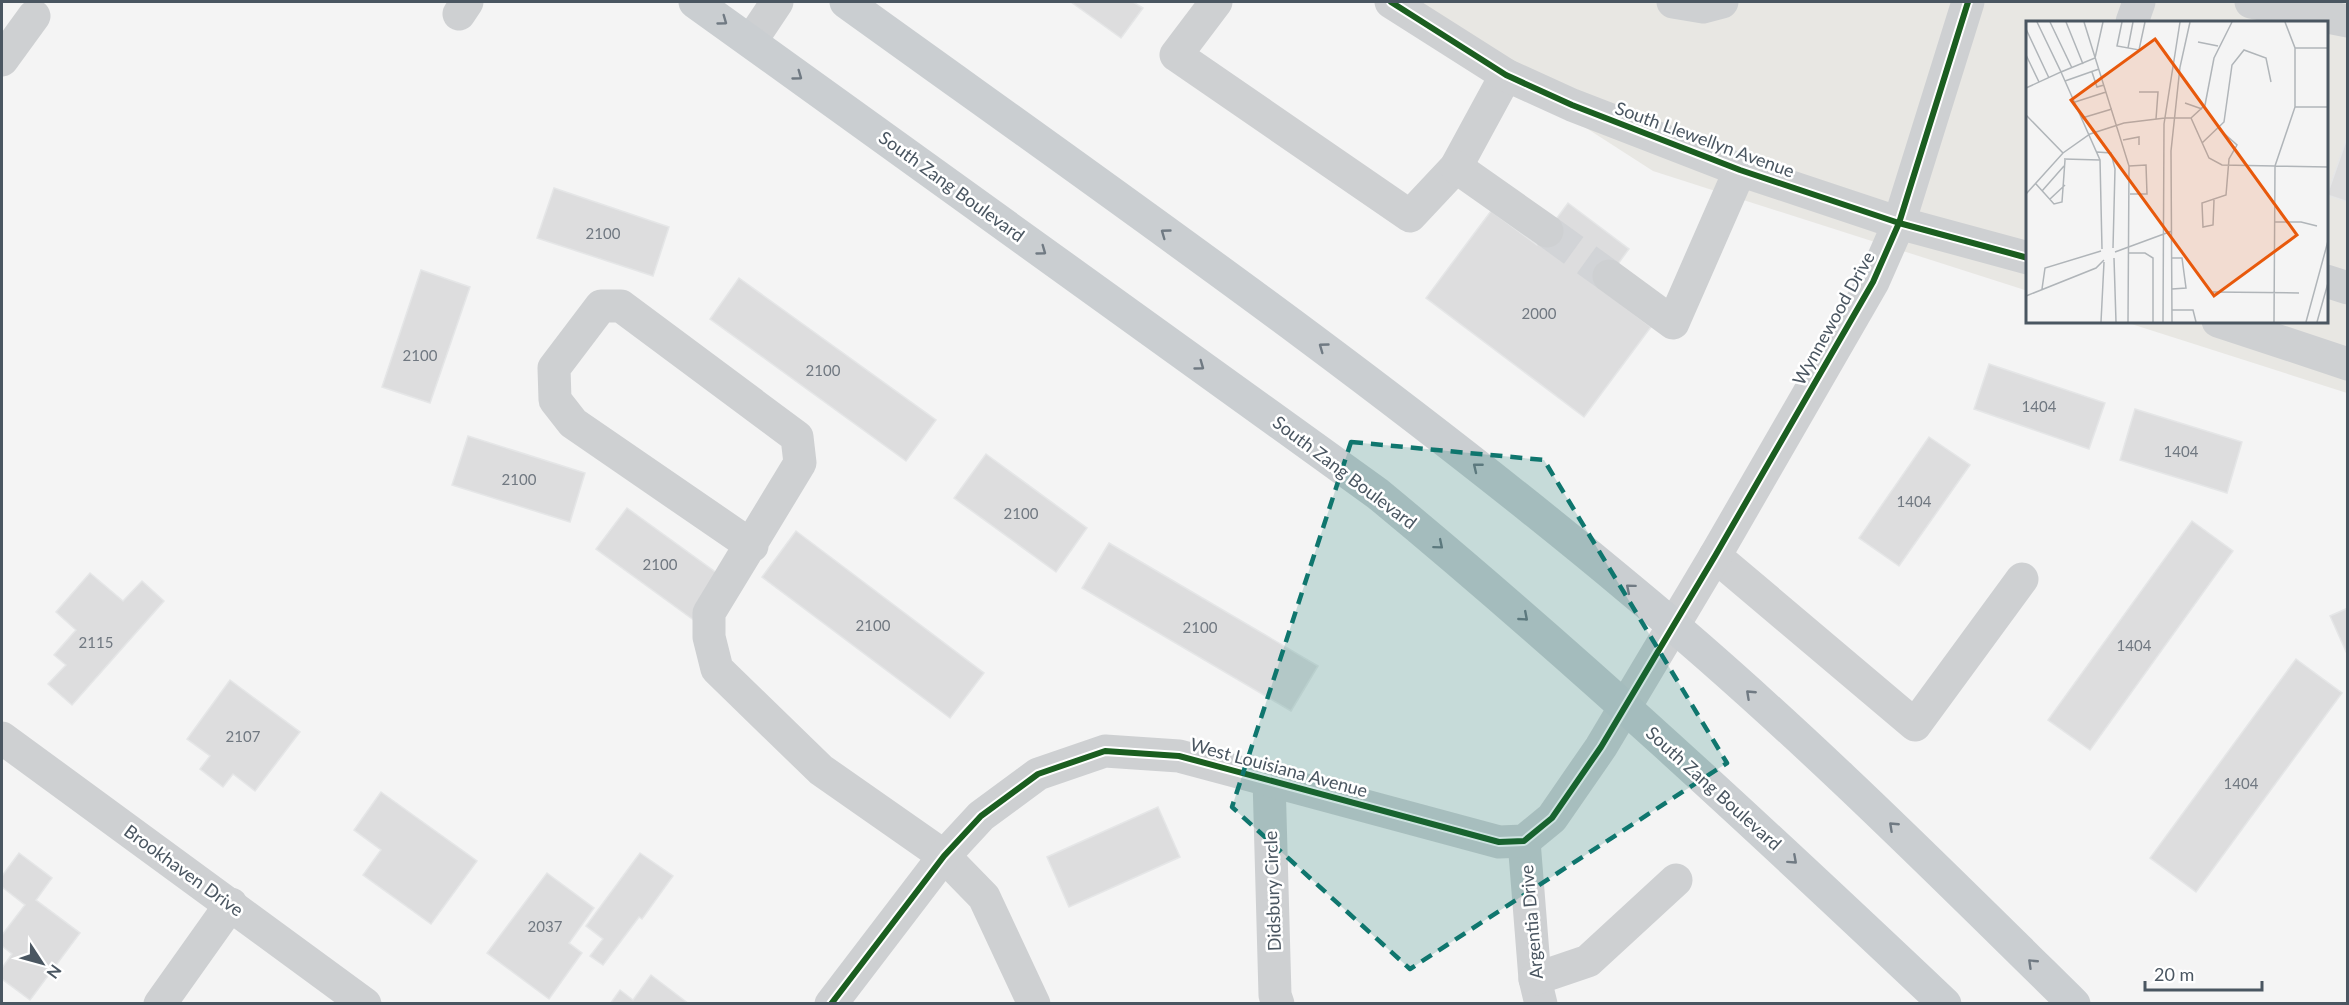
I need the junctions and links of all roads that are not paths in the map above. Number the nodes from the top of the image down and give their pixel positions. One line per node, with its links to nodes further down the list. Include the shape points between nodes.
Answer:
1 (696, 2): 15 (main road, South Zang Boulevard, one-way to 15)
2 (777, 2): 15 (street)
3 (846, 2): 32 (main road, one-way to 3, via 1328,351)
4 (1216, 2): 18 (street, via 1176,55 1410,216)
5 (1391, 2): 17 (street, South Llewellyn Avenue)
6 (1673, 2): 7 (street, via 1704,7)
7 (1722, 2)
8 (1968, 2): 20 (street, Wynnewood Drive)
9 (2139, 2): 13 (street)
10 (2250, 2): 12 (street)
11 (34, 16): 16 (street)
12 (2309, 18): 14 (street)
13 (2132, 21)
14 (2348, 21)
15 (751, 42): 33 (main road, South Zang Boulevard, one-way to 33, via 1378,494)
16 (2, 60)
17 (1506, 75): 18 (street); 19 (street, South Llewellyn Avenue)
18 (1456, 167): 21 (street)
19 (1740, 170): 20 (street, South Llewellyn Avenue); 23 (street, via 1673,323)
20 (1899, 223): 22 (street, South Llewellyn Avenue); 30 (street, Wynnewood Drive, via 1873,282)
21 (1547, 231)
22 (2026, 257)
23 (1609, 276)
24 (2328, 282): 25 (street)
25 (2348, 288)
26 (2224, 322): 27 (street)
27 (2285, 332): 28 (street)
28 (2348, 364)
29 (752, 546): 29 (street, via 800,463 797,437 621,306 601,306 555,368 555,400 573,423); 37 (street, via 709,613 709,637 717,669 821,770)
30 (1715, 556): 31 (street, via 1915,725); 32 (street, Wynnewood Drive)
31 (2022, 579)
32 (1674, 627): 33 (street); 47 (main road, one-way to 32, via 1903,835)
33 (1626, 707): 36 (street, via 1552,818); 46 (main road, South Zang Boulevard, one-way to 46)
34 (2, 738): 39 (street, Brookhaven Drive)
35 (1269, 779): 36 (street, West Louisiana Avenue, via 1499,842); 37 (street, West Louisiana Avenue, via 1179,756 1105,751 1038,774 981,816); 41 (street, Didsbury Circle)
36 (1524, 841): 40 (street, Argentia Drive)
37 (944, 856): 44 (street, West Louisiana Avenue); 45 (street, via 984,897)
38 (1676, 880): 40 (street, via 1588,961)
39 (231, 904): 42 (street); 43 (street, Brookhaven Drive)
40 (1538, 991)
41 (1268, 1001)
42 (160, 1004)
43 (365, 1004)
44 (831, 1004)
45 (1034, 1004)
46 (1945, 1004)
47 (2074, 1004)

